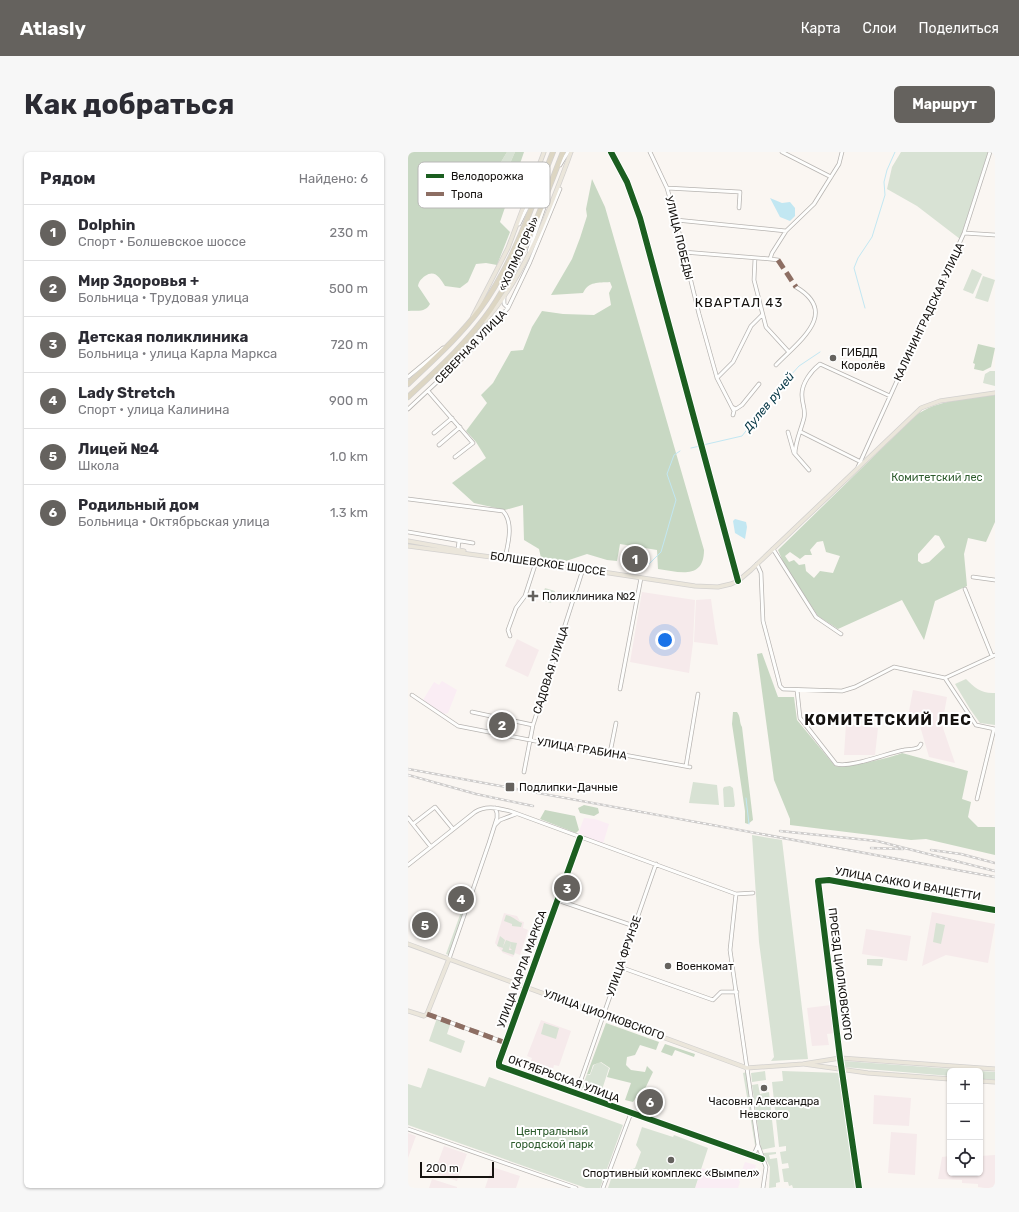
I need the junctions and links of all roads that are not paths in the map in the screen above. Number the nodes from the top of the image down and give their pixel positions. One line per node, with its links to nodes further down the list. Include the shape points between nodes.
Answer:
1 (544, 152): 11 (main road)
2 (552, 152): 12 (highway, «ХОЛМОГОРЫ»)
3 (563, 152): 14 (highway, «ХОЛМОГОРЫ»)
4 (568, 152): 14 (street)
5 (571, 152): 19 (main road)
6 (611, 152): 87 (street, via 628,182 640,218)
7 (650, 152): 16 (street, УЛИЦА ПОБЕДЫ)
8 (782, 152): 13 (street)
9 (842, 152): 13 (street, via 840,164)
10 (990, 152): 29 (street, КАЛИНИНГРАДСКАЯ УЛИЦА)
11 (540, 162)
12 (549, 162)
13 (831, 177): 28 (street, via 814,204)
14 (553, 178): 15 (highway, «ХОЛМОГОРЫ»); 17 (street)
15 (550, 185)
16 (667, 188): 26 (street, via 740,192); 27 (street, УЛИЦА ПОБЕДЫ)
17 (550, 189)
18 (560, 189): 40 (street, СЕВЕРНАЯ УЛИЦА, via 533,256)
19 (550, 205)
20 (523, 208): 31 (main road)
21 (527, 208): 31 (street)
22 (530, 208): 42 (highway, «ХОЛМОГОРЫ», via 506,266)
23 (540, 208): 43 (highway, «ХОЛМОГОРЫ», via 513,272 491,309)
24 (545, 208): 33 (street)
25 (549, 208): 33 (main road)
26 (739, 208)
27 (676, 220): 28 (street); 32 (street, УЛИЦА ПОБЕДЫ)
28 (786, 231): 35 (street)
29 (964, 233): 30 (street); 53 (street, КАЛИНИНГРАДСКАЯ УЛИЦА)
30 (995, 235)
31 (508, 248): 42 (main road)
32 (683, 252): 34 (street); 48 (street, УЛИЦА ПОБЕДЫ)
33 (528, 254): 38 (main road)
34 (754, 258): 35 (street); 41 (street, via 754,280)
35 (770, 259): 36 (street)
36 (778, 260)
37 (796, 287): 45 (street, via 808,296 817,313 815,321)
38 (504, 296): 39 (main road); 40 (street, via 504,304)
39 (497, 306): 40 (street); 43 (main road)
40 (508, 308): 51 (street, СЕВЕРНАЯ УЛИЦА)
41 (762, 315): 45 (street, via 766,327); 48 (street, via 751,326 733,362)
42 (470, 322): 44 (highway, «ХОЛМОГОРЫ»)
43 (471, 334): 54 (highway, «ХОЛМОГОРЫ»)
44 (451, 342): 47 (street); 49 (highway, «ХОЛМОГОРЫ»)
45 (788, 352): 46 (street)
46 (776, 364)
47 (408, 376)
48 (717, 378): 55 (street, УЛИЦА ПОБЕДЫ)
49 (408, 384)
50 (759, 384): 55 (street, via 742,405 736,409)
51 (428, 392): 56 (street, СЕВЕРНАЯ УЛИЦА); 58 (street)
52 (995, 392): 66 (main road, БОЛШЕВСКОЕ ШОССЕ, via 940,401 921,408)
53 (890, 396): 61 (street, via 820,364 809,375 803,387 804,413); 64 (street, КАЛИНИНГРАДСКАЯ УЛИЦА)
54 (408, 397)
55 (732, 407): 57 (street, УЛИЦА ПОБЕДЫ)
56 (408, 409)
57 (733, 415)
58 (452, 418): 59 (street); 62 (street)
59 (460, 427): 63 (street); 67 (street, via 473,443)
60 (788, 432): 65 (street)
61 (801, 432): 65 (street); 68 (street)
62 (434, 433)
63 (439, 445)
64 (865, 453): 66 (street, via 866,456); 68 (street, КАЛИНИНГРАДСКАЯ УЛИЦА)
65 (795, 454): 70 (street)
66 (871, 456): 69 (main road, БОЛШЕВСКОЕ ШОССЕ)
67 (455, 457)
68 (861, 462): 69 (street, КАЛИНИНГРАДСКАЯ УЛИЦА)
69 (858, 468): 78 (main road, БОЛШЕВСКОЕ ШОССЕ)
70 (809, 470)
71 (408, 499): 80 (street, via 503,511 509,526)
72 (408, 532): 73 (street)
73 (460, 540): 75 (street); 77 (street)
74 (408, 541): 77 (main road)
75 (473, 543)
76 (408, 546): 79 (main road, БОЛШЕВСКОЕ ШОССЕ)
77 (458, 549): 79 (main road)
78 (774, 549): 82 (main road, БОЛШЕВСКОЕ ШОССЕ); 89 (street, via 816,617)
79 (481, 554): 80 (main road, БОЛШЕВСКОЕ ШОССЕ)
80 (506, 558): 81 (main road, БОЛШЕВСКОЕ ШОССЕ)
81 (536, 562): 83 (main road, БОЛШЕВСКОЕ ШОССЕ); 90 (street, via 525,596 516,608 508,630)
82 (758, 564): 87 (main road, БОЛШЕВСКОЕ ШОССЕ); 94 (street, via 761,573 763,621 780,686 784,690)
83 (583, 569): 85 (main road, БОЛШЕВСКОЕ ШОССЕ); 99 (street, САДОВАЯ УЛИЦА)
84 (973, 577): 86 (street)
85 (641, 578): 87 (main road, БОЛШЕВСКОЕ ШОССЕ, via 710,587); 93 (street)
86 (995, 580)
87 (738, 581)
88 (965, 589): 91 (street)
89 (841, 634)
90 (510, 636)
91 (994, 656): 92 (street)
92 (945, 678): 94 (street, via 894,667 848,690); 100 (street, via 977,726)
93 (620, 689)
94 (797, 690): 102 (street, via 800,718 836,764 849,764 916,749)
95 (698, 694): 104 (street)
96 (412, 695): 101 (street, УЛИЦА ГРАБИНА, via 458,726)
97 (472, 712): 99 (street)
98 (616, 723): 103 (street)
99 (533, 725): 101 (street, САДОВАЯ УЛИЦА)
100 (994, 729): 107 (street)
101 (530, 741): 103 (street, УЛИЦА ГРАБИНА, via 602,754); 106 (street, САДОВАЯ УЛИЦА)
102 (922, 744)
103 (610, 753): 104 (street, УЛИЦА ГРАБИНА)
104 (686, 766): 105 (street, УЛИЦА ГРАБИНА)
105 (690, 767)
106 (524, 772)
107 (977, 799)
108 (495, 808): 109 (street); 114 (street, via 497,818); 115 (street, via 482,808)
109 (510, 811): 110 (street); 111 (street)
110 (516, 814): 111 (street); 116 (street)
111 (508, 815): 114 (street)
112 (408, 818): 113 (street)
113 (413, 824): 115 (street, via 435,807); 117 (street)
114 (493, 828): 127 (street)
115 (453, 829): 117 (street)
116 (580, 838): 118 (street); 123 (street, УЛИЦА КАРЛА МАРКСА)
117 (431, 847): 119 (street)
118 (656, 864): 122 (street); 125 (street, УЛИЦА ФРУНЗЕ)
119 (408, 865)
120 (818, 881): 124 (street, УЛИЦА САККО И ВАНЦЕТТИ, via 829,880); 135 (street, ПРОЕЗД ЦИОЛКОВСКОГО)
121 (753, 893): 122 (street)
122 (736, 894): 130 (street, via 730,947)
123 (558, 900): 125 (street); 129 (street, УЛИЦА КАРЛА МАРКСА)
124 (995, 910)
125 (634, 926): 128 (street, УЛИЦА ФРУНЗЕ)
126 (408, 944): 127 (main road, УЛИЦА ЦИОЛКОВСКОГО)
127 (448, 959): 129 (main road, УЛИЦА ЦИОЛКОВСКОГО); 132 (main road)
128 (620, 967): 130 (street, via 713,1000 721,992); 133 (street, УЛИЦА ФРУНЗЕ)
129 (526, 987): 133 (main road, УЛИЦА ЦИОЛКОВСКОГО); 134 (street, УЛИЦА КАРЛА МАРКСА)
130 (737, 992): 139 (street)
131 (408, 1011): 132 (main road)
132 (426, 1015): 134 (street, ОКТЯБРЬСКАЯ УЛИЦА)
133 (603, 1015): 139 (main road, УЛИЦА ЦИОЛКОВСКОГО); 146 (street, УЛИЦА ФРУНЗЕ)
134 (506, 1043): 137 (street, УЛИЦА КАРЛА МАРКСА)
135 (840, 1058): 136 (main road); 141 (main road); 142 (street, ПРОЕЗД ЦИОЛКОВСКОГО)
136 (825, 1060): 138 (main road); 140 (street, via 825,1066)
137 (498, 1062): 146 (street, ОКТЯБРЬСКАЯ УЛИЦА, via 499,1066)
138 (802, 1064): 139 (main road, УЛИЦА ЦИОЛКОВСКОГО); 140 (main road)
139 (747, 1068): 149 (street)
140 (828, 1068): 142 (main road)
141 (995, 1069)
142 (843, 1070): 143 (main road); 155 (street, ПРОЕЗД ЦИОЛКОВСКОГО)
143 (947, 1079)
144 (983, 1081): 145 (main road)
145 (995, 1082)
146 (576, 1094): 147 (street, ОКТЯБРЬСКАЯ УЛИЦА)
147 (631, 1113): 150 (street, ОКТЯБРЬСКАЯ УЛИЦА); 153 (street)
148 (408, 1130): 152 (street)
149 (758, 1145): 150 (street, via 753,1153); 151 (street)
150 (746, 1154): 151 (street, ОКТЯБРЬСКАЯ УЛИЦА)
151 (762, 1159): 154 (street, via 767,1173)
152 (576, 1188)
153 (603, 1188)
154 (763, 1188)
155 (859, 1188)

